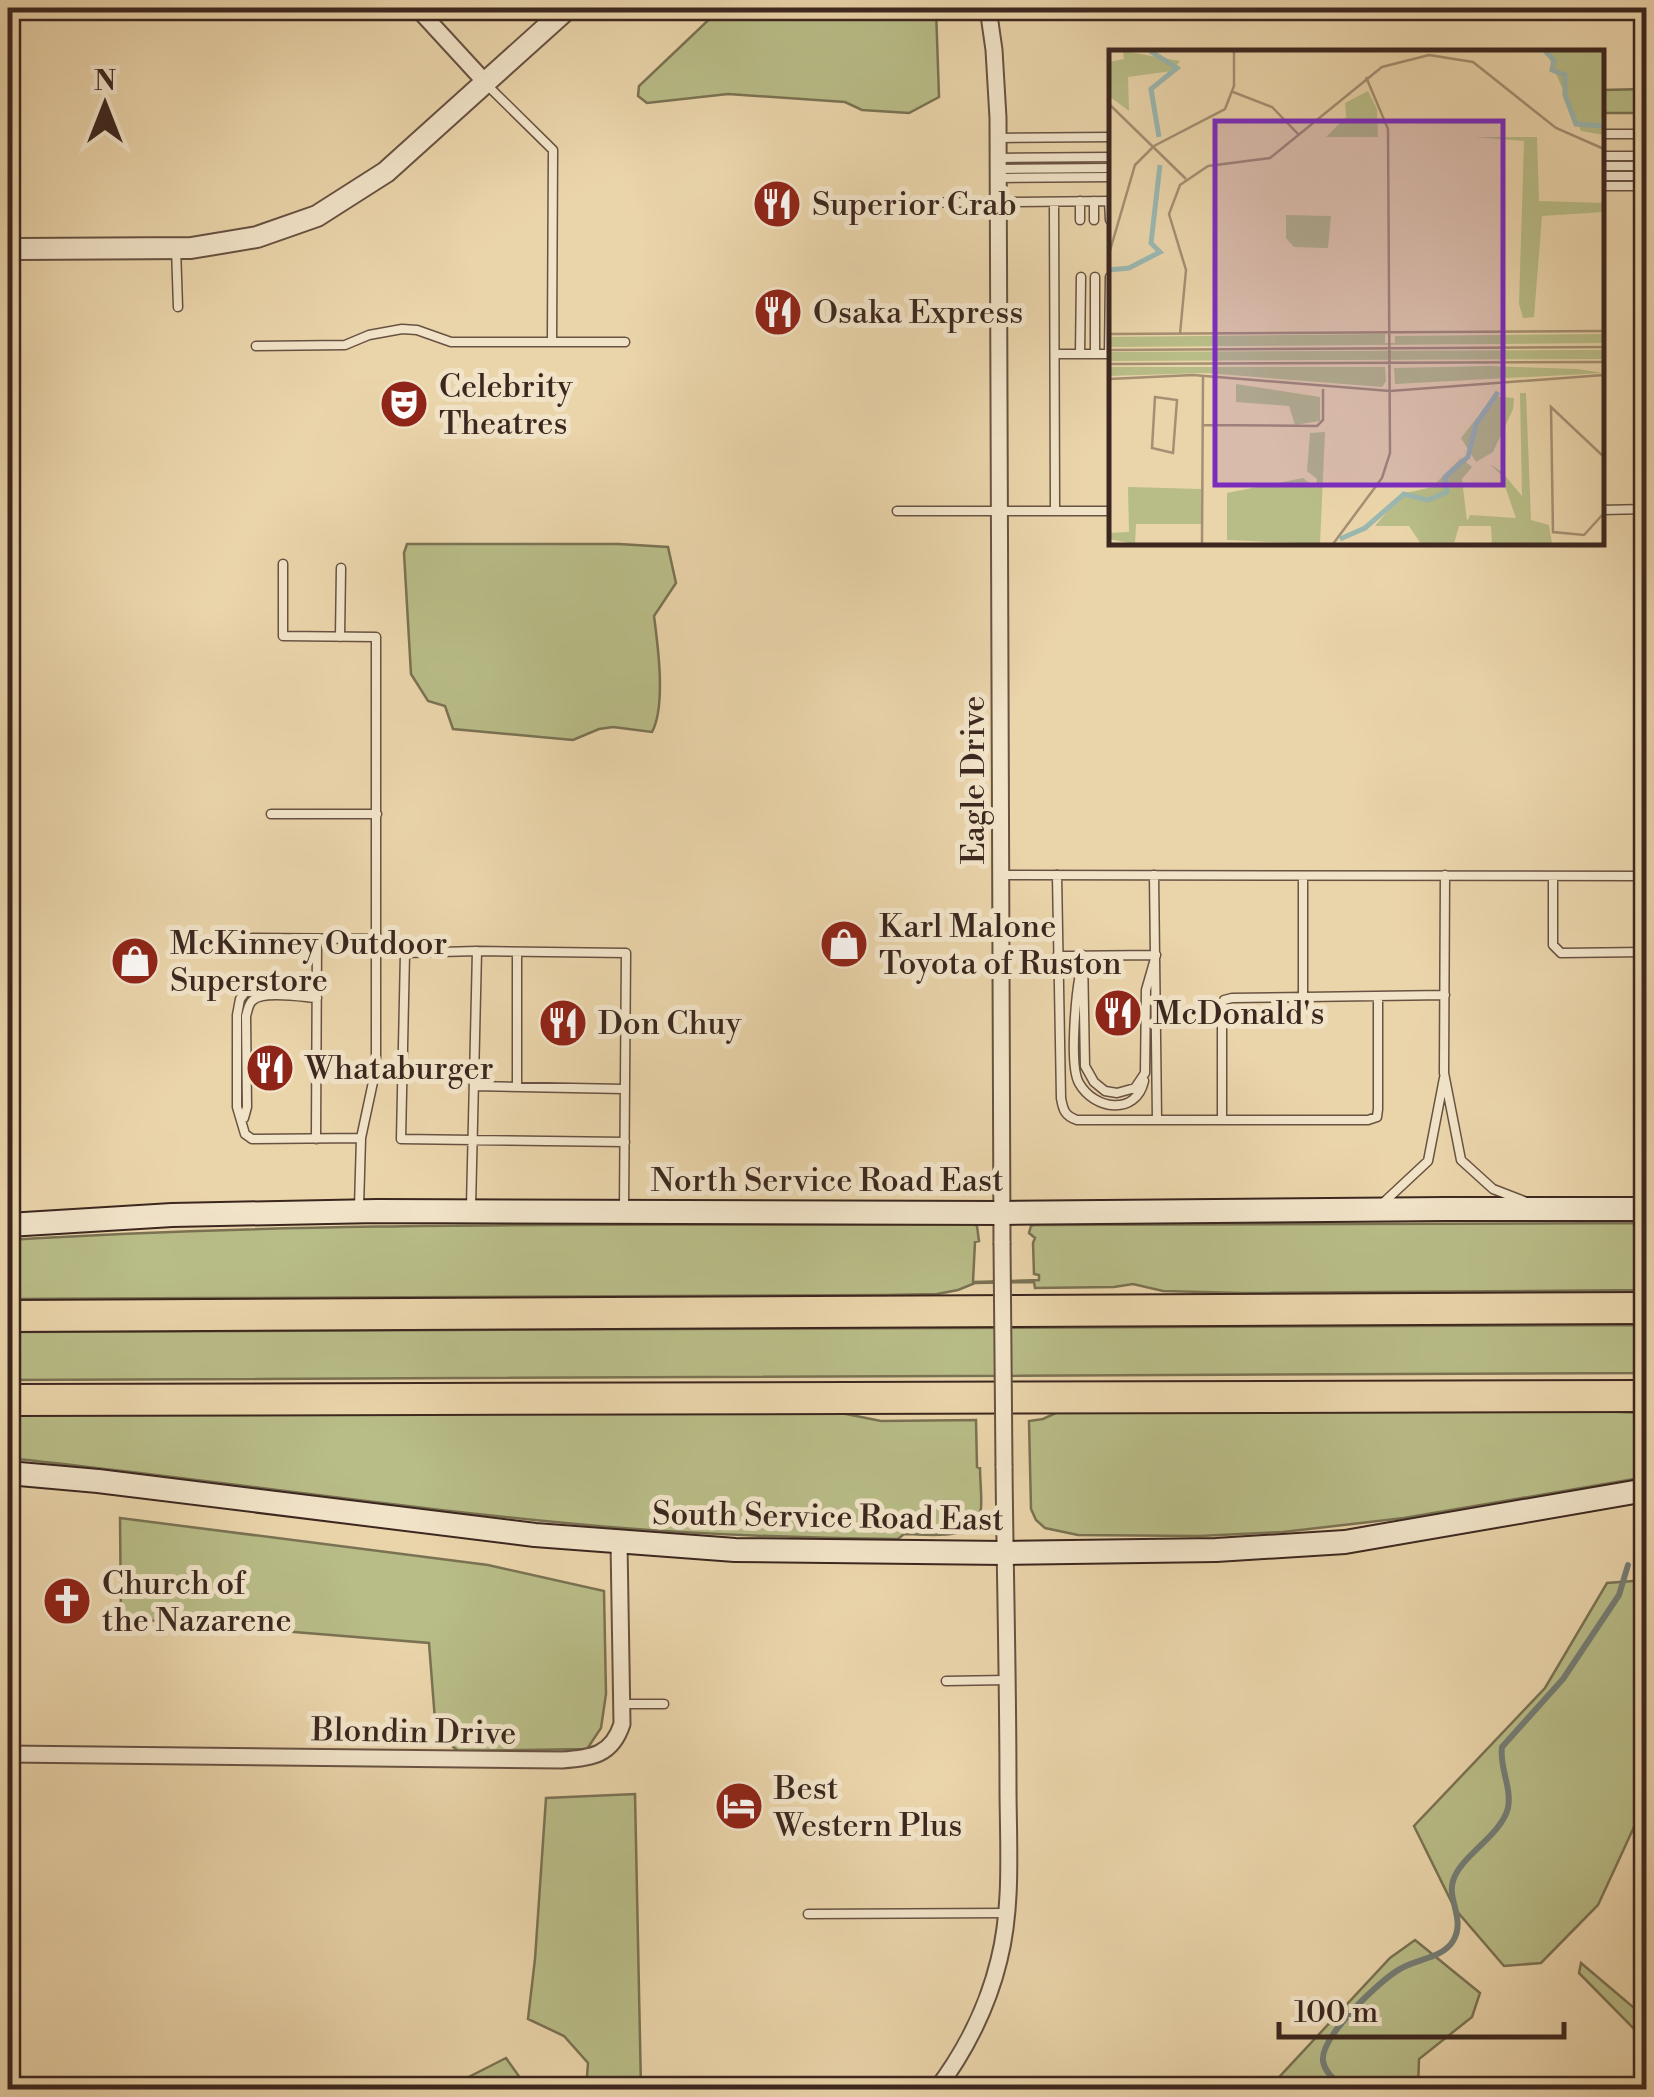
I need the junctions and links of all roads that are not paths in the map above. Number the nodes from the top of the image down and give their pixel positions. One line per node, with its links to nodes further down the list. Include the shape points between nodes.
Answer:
1 (416, 8): 4 (street)
2 (568, 8): 4 (street)
3 (988, 8): 8 (street, Eagle Drive)
4 (484, 82): 26 (street, via 386,172 317,216 257,237); 31 (lane, via 553,150)
5 (1604, 134): 6 (lane)
6 (1646, 134)
7 (1109, 137): 8 (lane)
8 (998, 138): 12 (street, Eagle Drive)
9 (1646, 156): 14 (lane)
10 (1109, 157): 12 (lane)
11 (1646, 166): 14 (lane)
12 (998, 168): 13 (lane); 16 (lane); 21 (street, Eagle Drive)
13 (1109, 168)
14 (1604, 171): 15 (lane); 17 (lane)
15 (1646, 176)
16 (1109, 178)
17 (1646, 186)
18 (1080, 201): 19 (lane); 22 (lane); 24 (lane)
19 (1094, 201): 20 (lane); 25 (lane)
20 (1109, 201)
21 (998, 202): 22 (lane); 23 (lane); 41 (street, Eagle Drive)
22 (1054, 202): 34 (lane)
23 (896, 203)
24 (1080, 220)
25 (1094, 220)
26 (176, 248): 27 (street); 30 (lane)
27 (8, 250)
28 (1080, 277): 35 (lane)
29 (1094, 277): 36 (lane)
30 (178, 308)
31 (552, 342): 32 (lane); 33 (lane, via 450,342 402,329 344,345)
32 (625, 342)
33 (256, 346)
34 (1055, 354): 35 (lane); 42 (lane)
35 (1080, 354): 36 (lane)
36 (1094, 354): 37 (lane)
37 (1109, 354)
38 (1646, 509): 39 (lane)
39 (1604, 510)
40 (897, 511): 41 (lane)
41 (999, 511): 42 (lane); 49 (street, Eagle Drive)
42 (1056, 511): 43 (lane)
43 (1109, 511)
44 (283, 564): 46 (lane, via 283,636)
45 (340, 568): 46 (lane)
46 (340, 637): 48 (lane, via 376,638)
47 (271, 814): 48 (lane)
48 (377, 814): 58 (lane)
49 (1000, 875): 50 (lane); 85 (street, Eagle Drive)
50 (1057, 875): 51 (lane); 64 (lane)
51 (1154, 875): 53 (lane); 63 (lane)
52 (1445, 875): 53 (lane); 54 (lane); 65 (lane)
53 (1303, 876): 66 (lane)
54 (1552, 876): 55 (lane); 61 (lane, via 1554,945 1561,953)
55 (1646, 876)
56 (252, 938): 57 (lane)
57 (317, 939): 58 (lane); 68 (lane)
58 (377, 939): 75 (lane, via 376,1074)
59 (477, 952): 60 (lane); 70 (lane); 77 (lane, via 405,953 401,1139)
60 (518, 952): 71 (lane); 72 (lane, via 626,953)
61 (1646, 952)
62 (1083, 955): 63 (lane); 63 (lane, via 1085,1066 1098,1086 1117,1093 1136,1088 1144,1073 1146,990); 64 (lane)
63 (1156, 955): 74 (lane)
64 (1057, 956): 74 (lane, via 1064,1111 1077,1120)
65 (1445, 995): 67 (lane); 69 (lane)
66 (1304, 996): 67 (lane); 73 (lane, via 1224,1000)
67 (1378, 996): 73 (lane, via 1376,1117)
68 (316, 998): 76 (lane); 76 (lane, via 264,995 249,1005 243,1121 246,1136)
69 (1444, 1073): 79 (lane, via 1428,1161); 80 (lane, via 1460,1160 1493,1189)
70 (474, 1086): 71 (lane); 77 (lane)
71 (517, 1087): 72 (lane)
72 (624, 1089): 78 (lane)
73 (1222, 1119): 74 (lane)
74 (1156, 1120)
75 (361, 1138): 76 (lane); 82 (lane)
76 (316, 1139)
77 (473, 1140): 78 (lane); 83 (lane)
78 (625, 1142): 84 (lane)
79 (1377, 1209): 80 (main road, North Service Road East); 85 (main road, North Service Road East)
80 (1542, 1209): 81 (main road, North Service Road East)
81 (1646, 1210)
82 (358, 1212): 83 (main road, North Service Road East); 86 (main road, North Service Road East)
83 (471, 1212): 84 (main road, North Service Road East)
84 (624, 1212): 85 (main road, North Service Road East)
85 (1002, 1213): 94 (street, Eagle Drive, bridge)
86 (8, 1225)
87 (1646, 1308): 88 (highway)
88 (8, 1316)
89 (1646, 1396): 90 (highway)
90 (8, 1400)
91 (8, 1473): 93 (main road, South Service Road East)
92 (1646, 1490): 94 (main road, South Service Road East, via 1345,1542)
93 (619, 1543): 94 (main road, South Service Road East); 97 (street, Blondin Drive)
94 (1005, 1553): 95 (street, Eagle Drive)
95 (1008, 1680): 96 (lane); 100 (street, Eagle Drive)
96 (946, 1681)
97 (622, 1704): 98 (lane); 99 (street, Blondin Drive, via 618,1738 587,1758)
98 (664, 1704)
99 (8, 1754)
100 (1006, 1912): 101 (lane); 102 (street, Eagle Drive, via 995,1977 961,2054)
101 (808, 1914)
102 (936, 2090)

